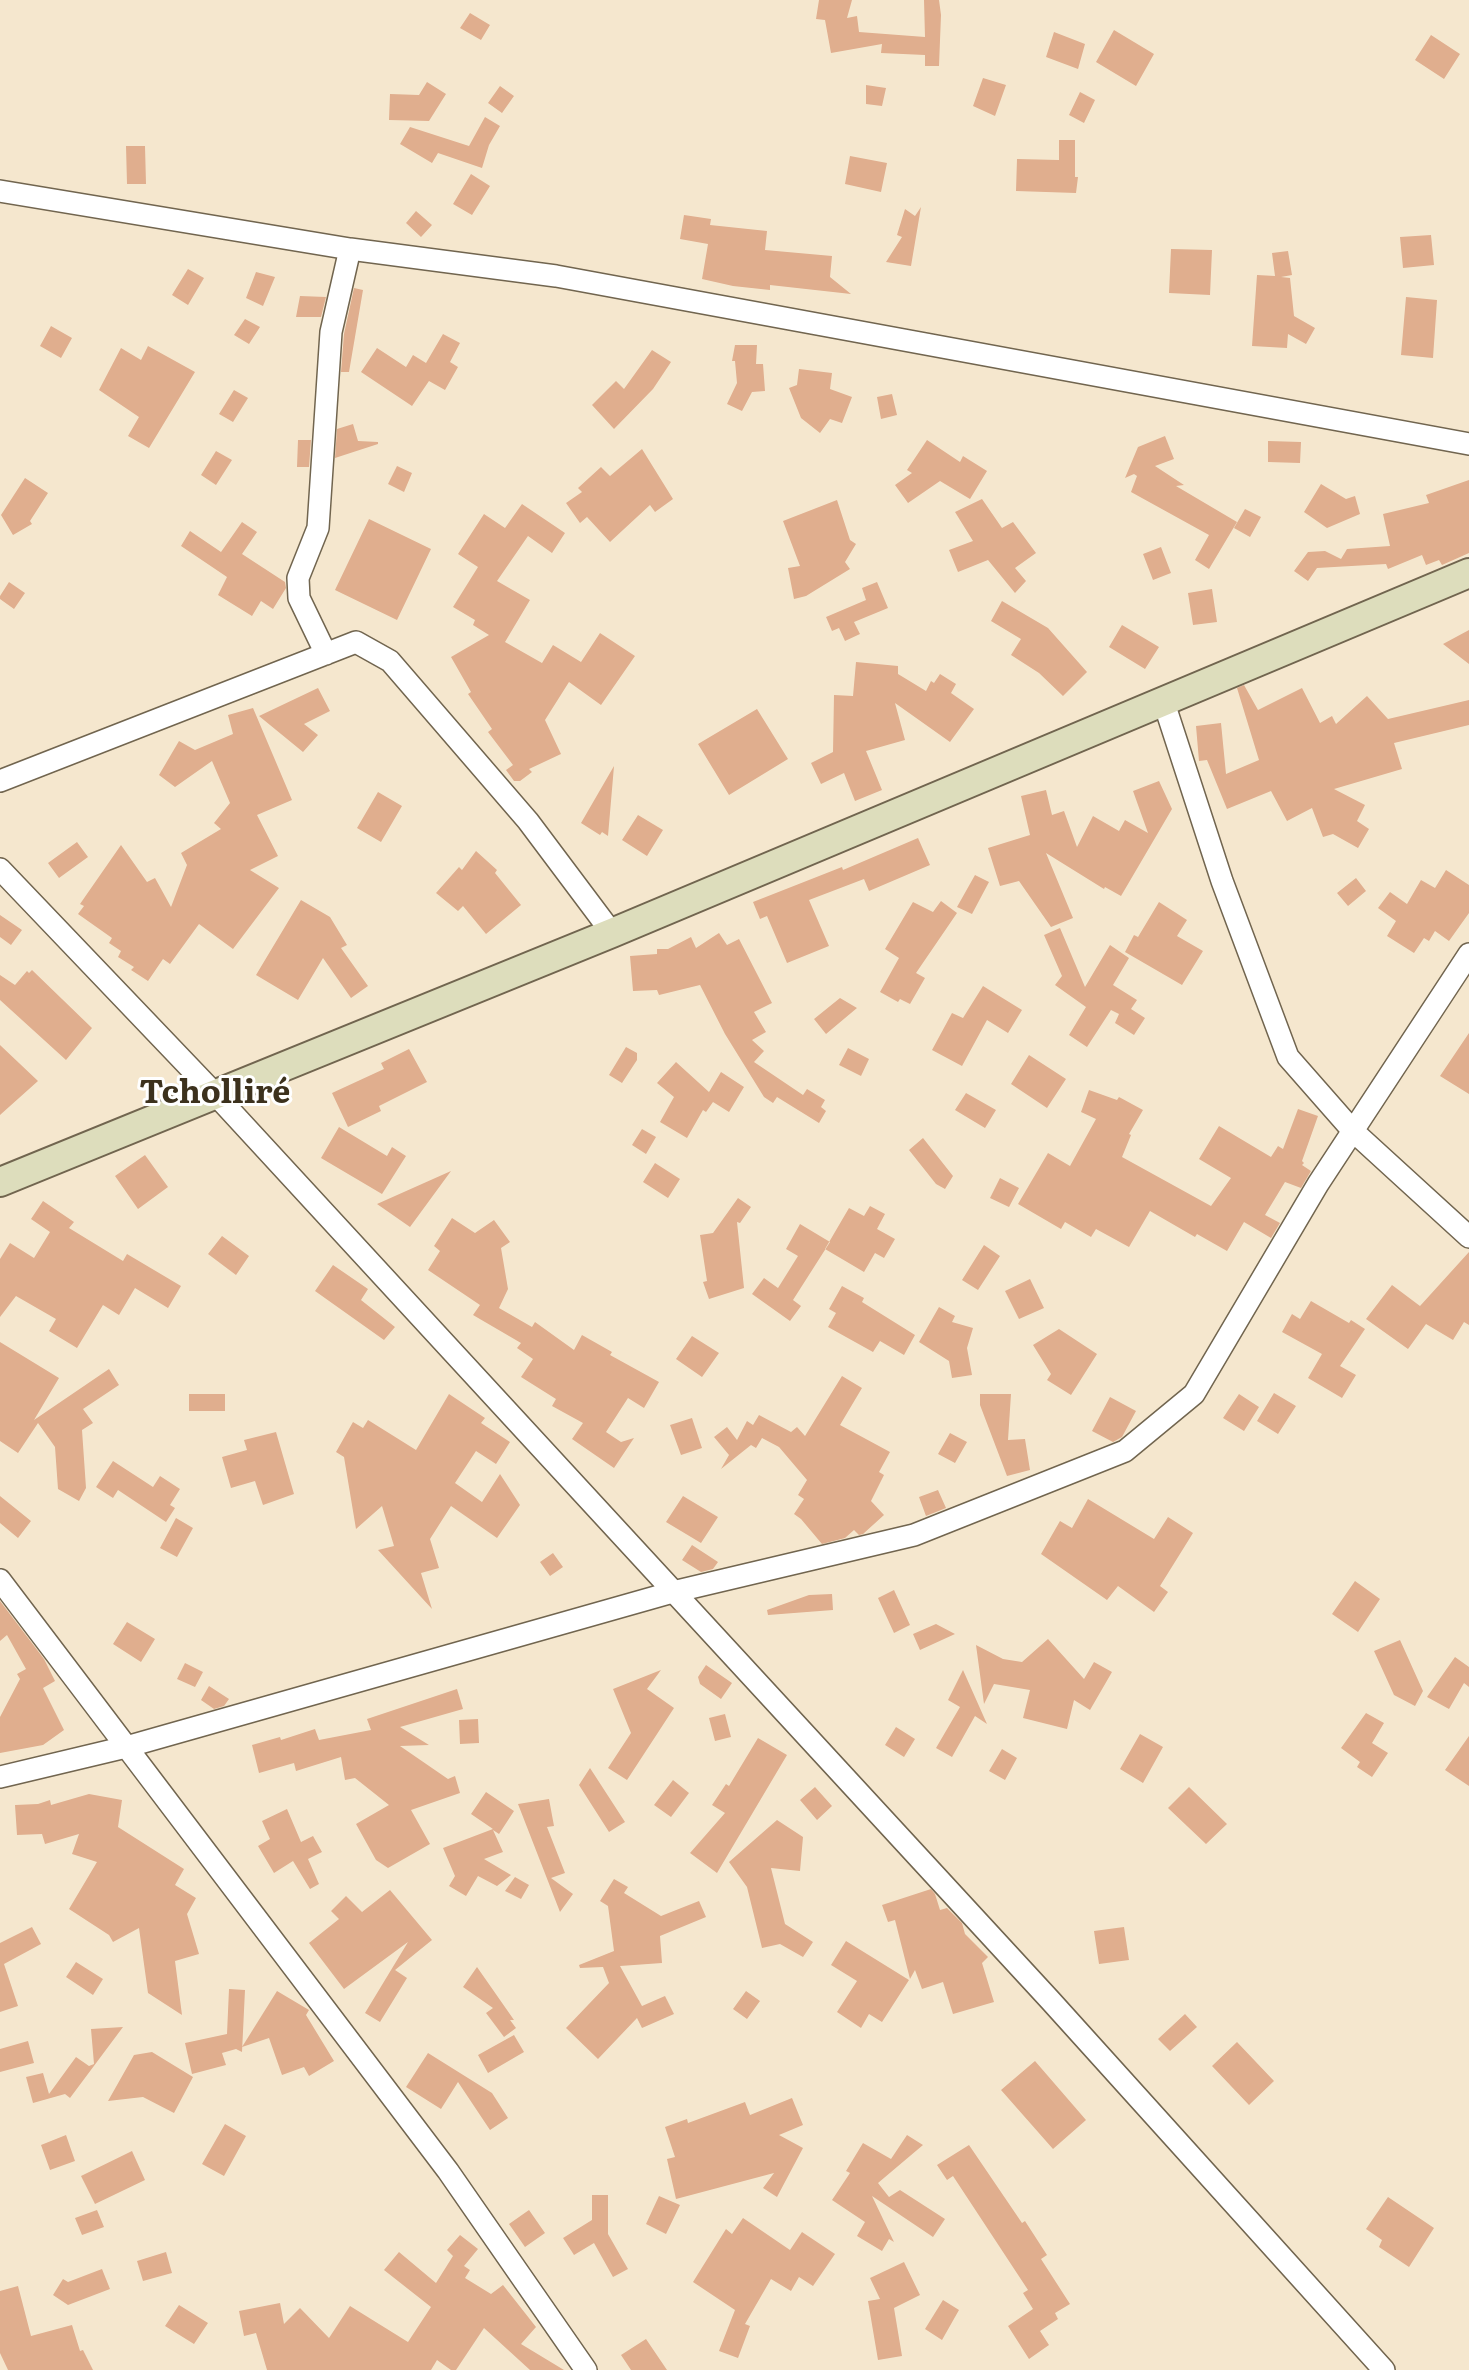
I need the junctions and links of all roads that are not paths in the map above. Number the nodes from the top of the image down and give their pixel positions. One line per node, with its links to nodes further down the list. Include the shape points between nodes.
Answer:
1 (0, 191): 2 (street)
2 (350, 249): 3 (street, via 556,276); 5 (street, via 332,332 318,528 298,578 299,598)
3 (1469, 444)
4 (1469, 573): 6 (main road)
5 (326, 654): 7 (street); 9 (street, via 356,642 390,661 528,821)
6 (1164, 703): 9 (main road); 12 (street, via 1222,881 1288,1057)
7 (0, 781)
8 (0, 869): 11 (street)
9 (612, 933): 11 (main road)
10 (1469, 954): 12 (street)
11 (215, 1094): 13 (main road); 16 (street)
12 (1353, 1131): 14 (street); 16 (street, via 1194,1394 1125,1451 914,1535)
13 (0, 1182)
14 (1469, 1237)
15 (0, 1580): 17 (street)
16 (673, 1592): 17 (street); 20 (street, via 1058,2008)
17 (126, 1747): 18 (street); 19 (street, via 448,2171)
18 (0, 1777)
19 (586, 2370)
20 (1384, 2370)

